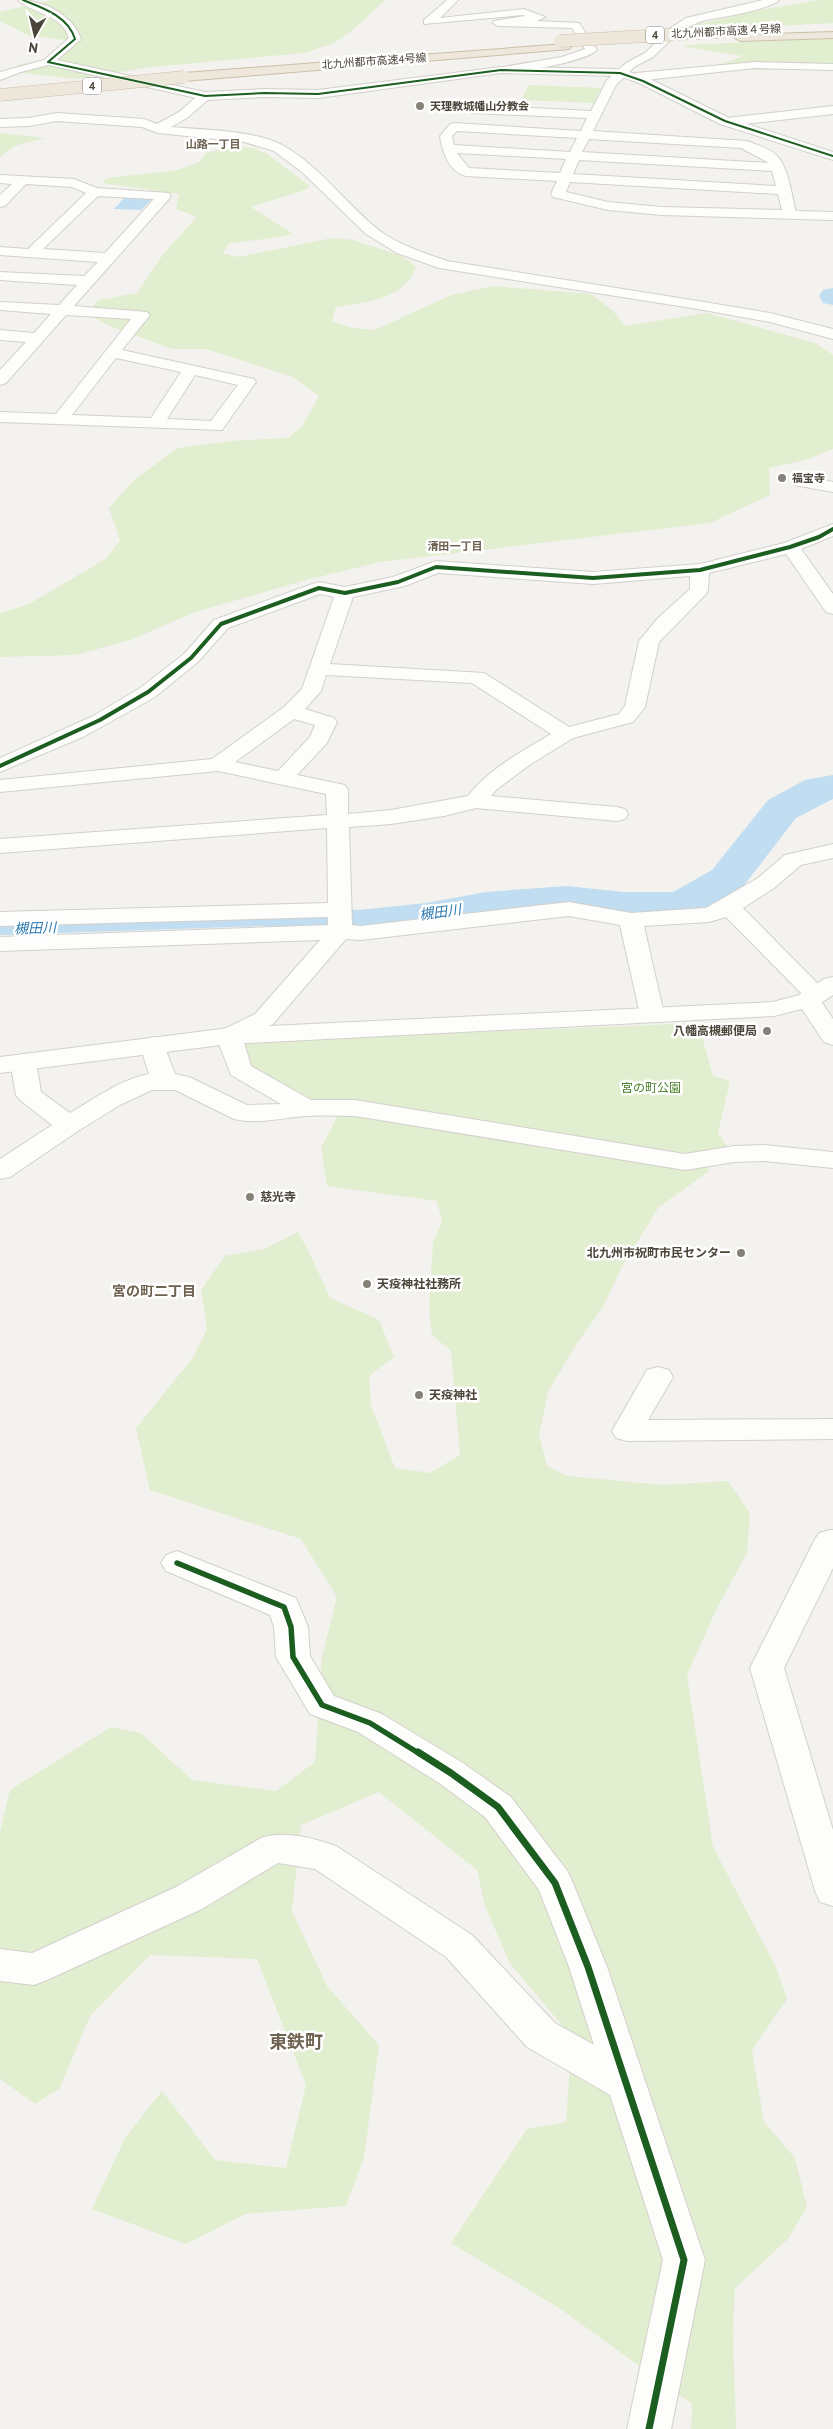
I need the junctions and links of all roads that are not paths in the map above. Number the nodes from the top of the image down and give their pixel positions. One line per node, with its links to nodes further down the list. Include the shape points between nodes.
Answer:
1 (23, 0): 8 (street, via 54,15 74,33 75,39)
2 (453, 0): 10 (street, via 428,22 524,12 540,16 498,23 575,25 591,50 567,59)
3 (774, 0): 11 (street, via 690,20 677,28 650,55)
4 (833, 26): 6 (highway, 北九州都市高速４号線 / 4, bridge)
5 (833, 35): 6 (highway, 北九州都市高速４号線 / 4)
6 (562, 44): 12 (highway, 北九州都市高速4号線)
7 (19, 58): 8 (street)
8 (48, 62): 13 (street, via 17,68); 17 (street)
9 (833, 67): 14 (street, via 755,65)
10 (501, 70): 11 (street); 17 (street, via 318,94)
11 (620, 73): 14 (street); 19 (street, via 611,83)
12 (182, 75): 15 (highway, 4); 16 (highway, 4, bridge)
13 (0, 76)
14 (636, 77): 20 (street)
15 (0, 90)
16 (0, 95)
17 (205, 96): 23 (street, via 182,116)
18 (833, 110): 20 (street)
19 (595, 115): 22 (street, via 465,105); 24 (street)
20 (727, 122): 27 (street)
21 (0, 123): 23 (street, via 57,117 144,123)
22 (454, 127): 24 (street); 25 (street, via 446,136)
23 (158, 129): 44 (street, via 246,138 278,148 308,170 371,231 402,250 444,265 698,305)
24 (585, 134): 26 (street); 28 (street, via 743,144 772,158)
25 (450, 149): 26 (street); 29 (street, via 458,168 466,172)
26 (574, 156): 28 (street); 29 (street)
27 (833, 156)
28 (778, 167): 32 (street)
29 (564, 178): 32 (street); 35 (street, via 558,194 608,206)
30 (0, 179): 31 (street)
31 (22, 181): 33 (street, via 74,183); 34 (street)
32 (782, 190): 35 (street)
33 (95, 192): 38 (street); 39 (street, via 164,196)
34 (0, 203)
35 (790, 215): 36 (street)
36 (833, 216)
37 (0, 251): 38 (street)
38 (31, 253): 39 (street)
39 (109, 258): 41 (street)
40 (0, 276): 41 (street)
41 (88, 281): 43 (street)
42 (0, 306): 43 (street)
43 (63, 310): 46 (street); 47 (street, via 142,315)
44 (833, 334)
45 (0, 336): 46 (street)
46 (38, 338): 48 (street)
47 (113, 353): 49 (street); 52 (street)
48 (6, 368): 50 (street)
49 (190, 370): 53 (street); 53 (street, via 248,382 216,426)
50 (0, 380)
51 (0, 417): 52 (street)
52 (60, 420): 53 (street)
53 (156, 423)
54 (800, 481): 55 (street)
55 (833, 487)
56 (833, 529): 57 (street)
57 (790, 546): 58 (street); 60 (street)
58 (700, 570): 59 (street, via 593,578 436,567 398,582); 63 (street, via 699,590 649,641 636,708 626,718)
59 (345, 592): 61 (street); 65 (street, via 319,588 221,624 210,632 192,658 138,698 74,734)
60 (833, 608)
61 (318, 669): 62 (street, via 311,691); 63 (street, via 477,677)
62 (292, 711): 64 (street); 66 (street, via 327,722 320,739)
63 (566, 734): 68 (street, via 494,780)
64 (218, 765): 66 (street); 67 (street)
65 (0, 766)
66 (283, 778): 70 (street, via 337,790)
67 (0, 786)
68 (476, 801): 69 (street); 70 (street, via 420,813)
69 (617, 814)
70 (337, 820): 71 (street); 75 (street)
71 (0, 846)
72 (833, 851): 73 (street, via 793,860 766,883)
73 (728, 906): 76 (street, via 709,915); 78 (street)
74 (0, 919): 75 (street)
75 (340, 919): 76 (street, via 378,932 568,909); 77 (street); 80 (street, via 264,1019)
76 (631, 920): 79 (street)
77 (0, 944)
78 (819, 993): 79 (street, via 774,1009); 81 (street)
79 (652, 1014): 80 (street)
80 (228, 1036): 82 (street); 85 (street, via 240,1070)
81 (833, 1037)
82 (153, 1045): 83 (street); 84 (street)
83 (11, 1064): 86 (street, via 29,1095)
84 (164, 1081): 85 (street, via 180,1082 243,1112 284,1112); 86 (street, via 148,1082)
85 (306, 1108): 87 (street, via 355,1108 685,1162 764,1153)
86 (69, 1125): 88 (street)
87 (833, 1160)
88 (0, 1171)
89 (658, 1377): 90 (street, via 627,1431)
90 (833, 1429)
91 (833, 1542): 93 (street, via 830,1541 767,1668)
92 (177, 1563): 95 (street, via 284,1607 291,1627 293,1657 322,1705 370,1723 451,1773 498,1807 555,1883 588,1967)
93 (833, 1891)
94 (0, 1965): 95 (street, via 34,1969 189,1898 274,1848 323,1856 460,1946 541,2035)
95 (625, 2083): 96 (street, via 684,2260)
96 (649, 2429)

